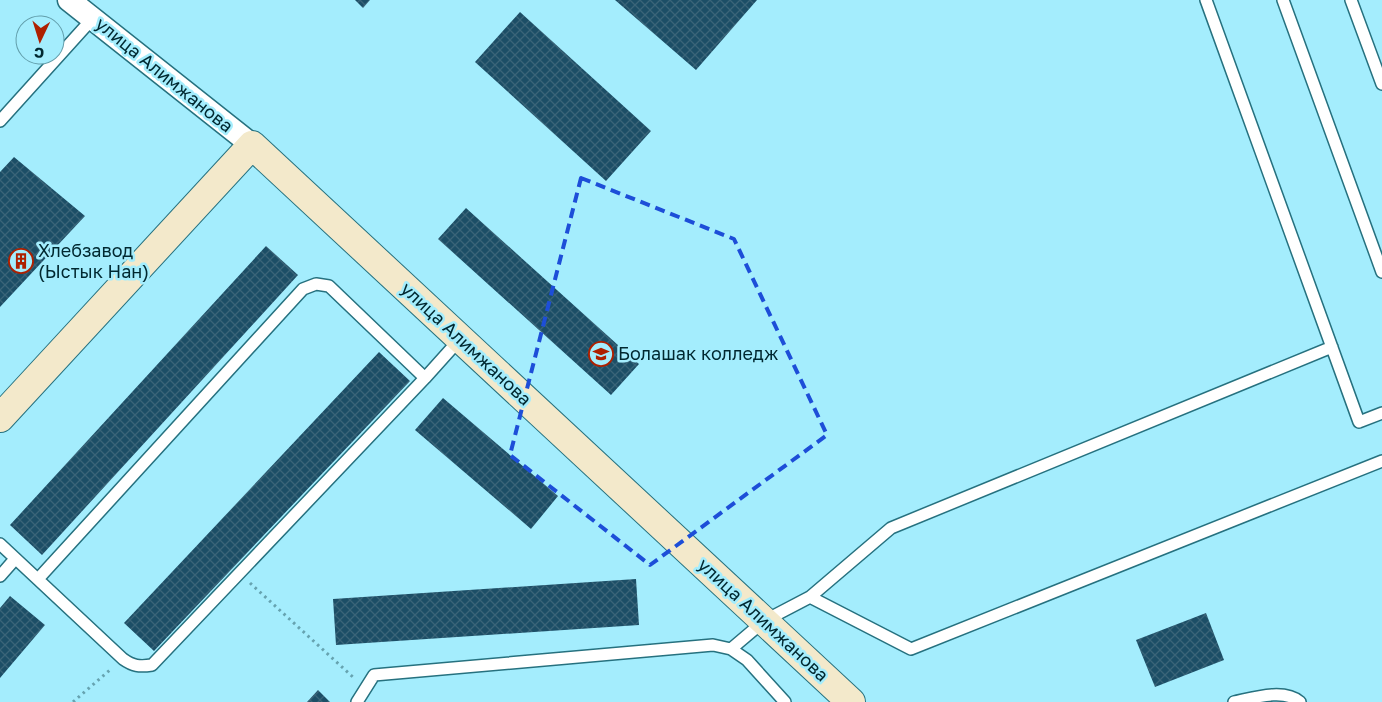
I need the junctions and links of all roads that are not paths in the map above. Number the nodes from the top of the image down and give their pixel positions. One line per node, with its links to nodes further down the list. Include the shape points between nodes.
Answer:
1 (69, 0): 5 (street, улица Алимжанова)
2 (1206, 0): 11 (lane)
3 (1283, 0): 9 (lane)
4 (1351, 0): 6 (lane)
5 (93, 18): 7 (lane); 8 (street, улица Алимжанова)
6 (1382, 84)
7 (0, 121)
8 (252, 145): 10 (street, улица Алимжанова); 14 (street)
9 (1382, 272)
10 (460, 339): 12 (lane); 21 (street, улица Алимжанова)
11 (1332, 347): 13 (lane, via 1359,422); 20 (lane, via 891,528)
12 (425, 378): 19 (lane, via 152,665 131,665 123,659); 19 (lane, via 330,286 316,284 303,289)
13 (1382, 413)
14 (0, 418)
15 (1382, 461): 20 (lane, via 911,649)
16 (0, 544): 17 (lane)
17 (16, 558): 18 (lane); 19 (lane)
18 (0, 576)
19 (38, 579)
20 (810, 597): 21 (lane)
21 (764, 622): 22 (lane); 25 (street, улица Алимжанова)
22 (731, 650): 23 (lane, via 713,645 374,675); 24 (lane, via 747,660)
23 (357, 702)
24 (785, 702)
25 (851, 702)
26 (1234, 702): 27 (lane, via 1266,696 1296,698)
27 (1300, 702)

